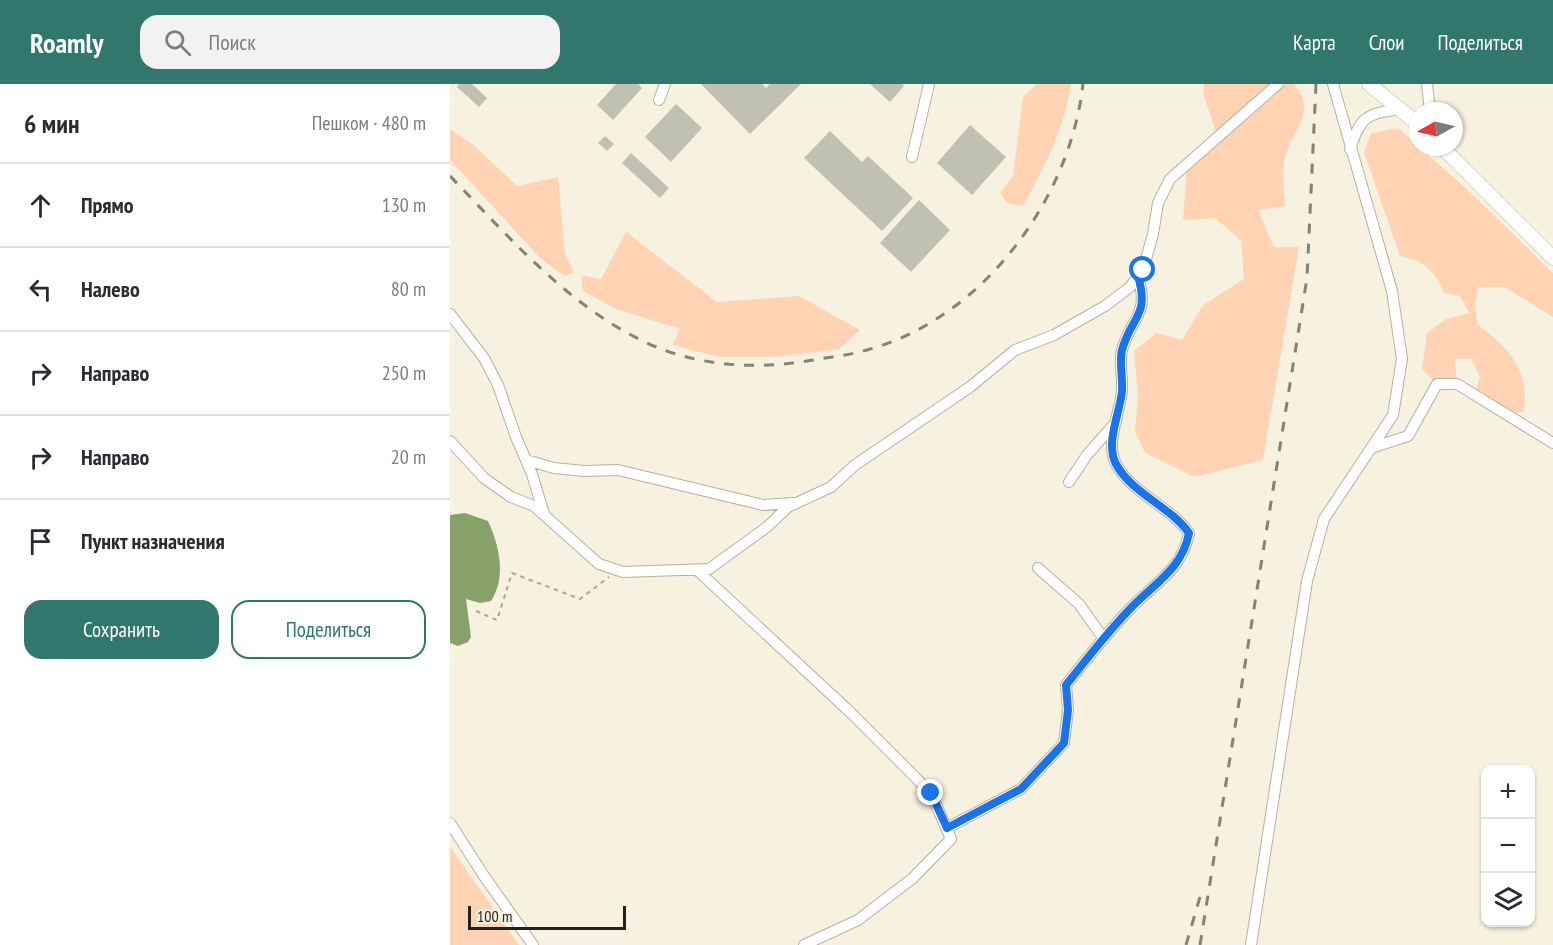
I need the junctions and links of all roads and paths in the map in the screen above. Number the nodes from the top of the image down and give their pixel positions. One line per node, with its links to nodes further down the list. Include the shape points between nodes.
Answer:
1 (665, 84): 7 (street)
2 (929, 84): 13 (street)
3 (1278, 84): 15 (street, via 1170,179 1158,203 1153,234)
4 (1333, 84): 11 (street)
5 (1369, 84): 9 (main road)
6 (1427, 84): 8 (street)
7 (659, 100)
8 (1429, 102)
9 (1400, 109): 10 (main road); 11 (street, via 1375,113 1358,125)
10 (1409, 116)
11 (1350, 149): 20 (street, via 1392,291 1402,359 1393,415)
12 (1451, 156): 14 (main road)
13 (912, 157)
14 (1553, 258)
15 (1138, 276): 17 (street, via 1144,297 1122,350 1122,392); 23 (street, via 1105,306 1054,335 1015,350 970,387 855,465 831,487)
16 (450, 314): 21 (street, via 494,376)
17 (1116, 421): 22 (street); 29 (street, via 1115,461 1124,477 1178,518 1189,533 1186,550 1176,566)
18 (450, 441): 24 (street, via 484,478)
19 (1553, 442): 20 (street, via 1457,384 1437,384 1408,436)
20 (1374, 447): 34 (street, via 1324,519 1307,581)
21 (526, 460): 23 (street, via 554,468 618,470 763,505); 24 (street)
22 (1069, 482)
23 (799, 502): 27 (street, via 709,569)
24 (544, 514): 26 (street, via 599,564)
25 (1038, 568): 29 (street, via 1079,604)
26 (618, 570): 27 (street); 28 (path, via 580,599 512,573 497,620)
27 (697, 570): 31 (street, via 931,793)
28 (476, 611)
29 (1104, 639): 31 (street, via 1066,685 1064,743 1021,789)
30 (450, 823): 32 (street)
31 (947, 828): 33 (street, via 951,839 913,878 858,920)
32 (533, 945)
33 (804, 945)
34 (1251, 945)

